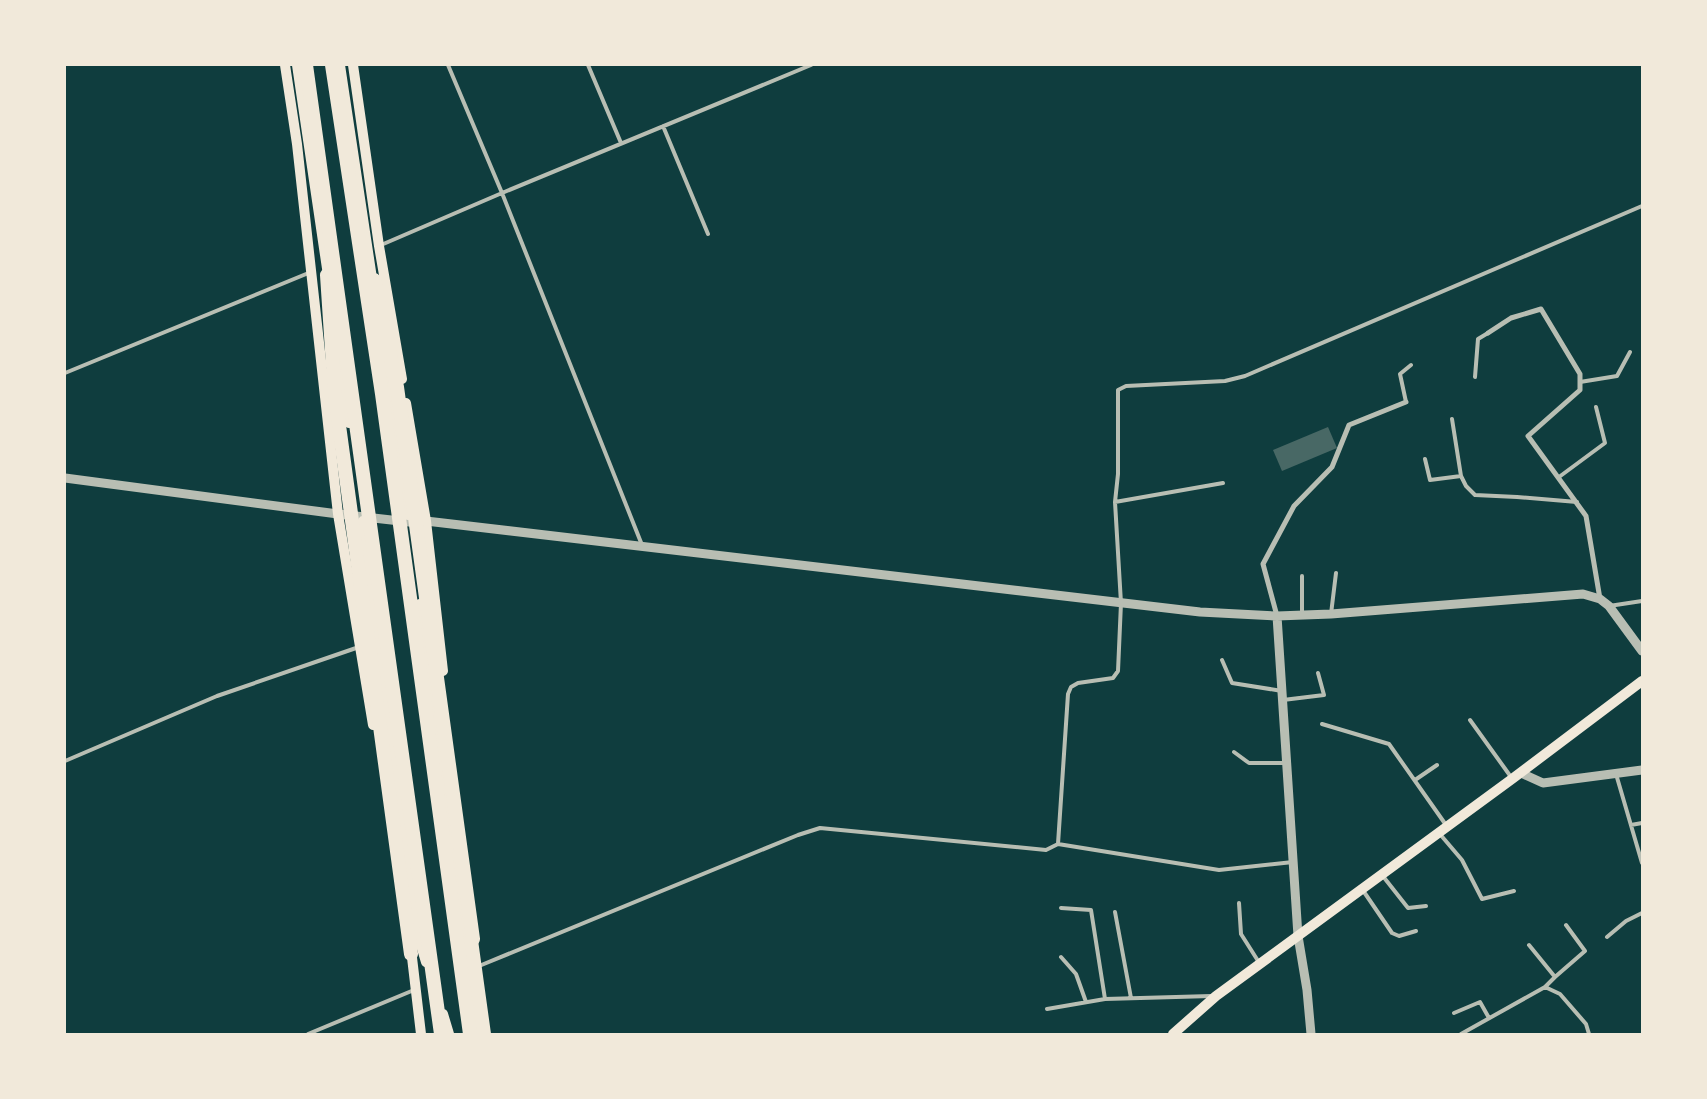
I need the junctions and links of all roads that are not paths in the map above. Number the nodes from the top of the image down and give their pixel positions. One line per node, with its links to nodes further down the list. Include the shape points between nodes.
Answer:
1 (285, 65): 18 (main road)
2 (297, 65): 36 (main road)
3 (306, 65): 13 (highway)
4 (332, 65): 11 (highway)
5 (340, 65): 38 (main road)
6 (353, 65): 17 (main road)
7 (448, 65): 14 (lane)
8 (588, 65): 12 (lane)
9 (811, 65): 10 (lane)
10 (663, 126): 12 (lane); 16 (lane)
11 (344, 144): 83 (highway, via 397,388); 103 (highway, via 382,394)
12 (621, 144): 14 (lane)
13 (318, 154): 85 (highway, via 336,396); 101 (highway)
14 (502, 193): 17 (lane); 39 (lane)
15 (1642, 206): 33 (lane, via 1245,376 1225,381 1126,386 1118,390)
16 (708, 234)
17 (379, 246): 37 (main road)
18 (311, 272): 22 (lane); 35 (main road)
19 (1488, 333): 23 (lane, via 1478,339); 24 (street, via 1511,318 1541,309 1580,374)
20 (1630, 352): 24 (lane, via 1617,376)
21 (1411, 365): 25 (lane, via 1400,374)
22 (65, 372)
23 (1475, 377)
24 (1580, 382): 30 (street, via 1580,390 1528,436)
25 (1406, 402): 48 (street, via 1349,425 1332,467 1294,506 1263,564)
26 (1596, 407): 30 (lane, via 1605,443)
27 (1452, 420): 29 (lane)
28 (1425, 459): 29 (lane, via 1430,480)
29 (1461, 476): 34 (lane, via 1475,495)
30 (1559, 477): 34 (street)
31 (65, 478): 35 (street)
32 (1223, 482): 33 (lane)
33 (1115, 502): 44 (lane)
34 (1577, 502): 42 (street, via 1586,516)
35 (338, 514): 36 (street); 49 (main road)
36 (362, 517): 38 (street); 102 (main road, via 418,935)
37 (426, 521): 38 (street); 39 (street); 83 (main road)
38 (409, 522): 104 (main road)
39 (643, 547): 44 (street)
40 (1336, 574): 46 (lane)
41 (1302, 576): 47 (lane)
42 (1600, 599): 45 (street); 46 (street, via 1583,594)
43 (1642, 601): 45 (lane)
44 (1120, 603): 48 (street); 68 (lane, via 1118,671 1113,678 1078,683 1068,694)
45 (1609, 606): 50 (street)
46 (1331, 614): 47 (street)
47 (1302, 615): 48 (street)
48 (1277, 616): 54 (street)
49 (360, 646): 58 (lane, via 217,696); 85 (main road)
50 (1642, 651)
51 (1222, 660): 54 (lane, via 1232,683)
52 (1318, 673): 54 (lane, via 1324,695)
53 (1642, 681): 63 (main road)
54 (1282, 695): 59 (street)
55 (1470, 720): 63 (lane)
56 (1322, 724): 64 (lane, via 1389,744)
57 (1234, 752): 59 (lane, via 1249,763)
58 (65, 761)
59 (1287, 763): 69 (street)
60 (1437, 765): 64 (lane)
61 (1642, 770): 62 (street)
62 (1616, 774): 63 (street, via 1543,784); 66 (lane)
63 (1516, 776): 67 (main road)
64 (1415, 780): 67 (lane)
65 (1642, 823): 66 (lane)
66 (1631, 825): 70 (lane)
67 (1443, 830): 71 (main road); 73 (lane, via 1482,899)
68 (1058, 844): 69 (lane, via 1219,870); 88 (lane, via 1046,850 820,828)
69 (1293, 862): 81 (street)
70 (1642, 863)
71 (1382, 875): 72 (main road); 75 (lane, via 1408,908)
72 (1362, 889): 80 (lane, via 1392,933 1399,936); 81 (main road)
73 (1514, 891)
74 (1239, 903): 87 (lane, via 1241,934)
75 (1426, 906)
76 (1061, 908): 94 (lane, via 1091,910)
77 (1115, 912): 93 (lane)
78 (1642, 913): 82 (lane, via 1626,921)
79 (1566, 925): 89 (lane, via 1585,952)
80 (1416, 931)
81 (1298, 936): 87 (main road); 107 (street)
82 (1607, 938)
83 (473, 939): 88 (main road)
84 (1529, 945): 89 (lane)
85 (411, 954): 91 (main road)
86 (1061, 957): 95 (lane, via 1076,974)
87 (1260, 964): 92 (main road)
88 (477, 967): 105 (main road)
89 (1555, 977): 90 (lane)
90 (1546, 987): 98 (lane); 109 (lane, via 1560,994 1586,1024)
91 (416, 989): 99 (lane); 100 (main road)
92 (1216, 996): 93 (lane); 106 (main road)
93 (1131, 998): 94 (lane)
94 (1105, 999): 95 (lane)
95 (1086, 1002): 96 (lane)
96 (1047, 1009)
97 (1454, 1014): 98 (lane, via 1480,1002)
98 (1489, 1018): 108 (lane)
99 (308, 1034)
100 (421, 1034)
101 (441, 1034)
102 (449, 1034)
103 (470, 1034)
104 (478, 1034)
105 (486, 1034)
106 (1173, 1034)
107 (1311, 1034)
108 (1461, 1034)
109 (1589, 1034)

